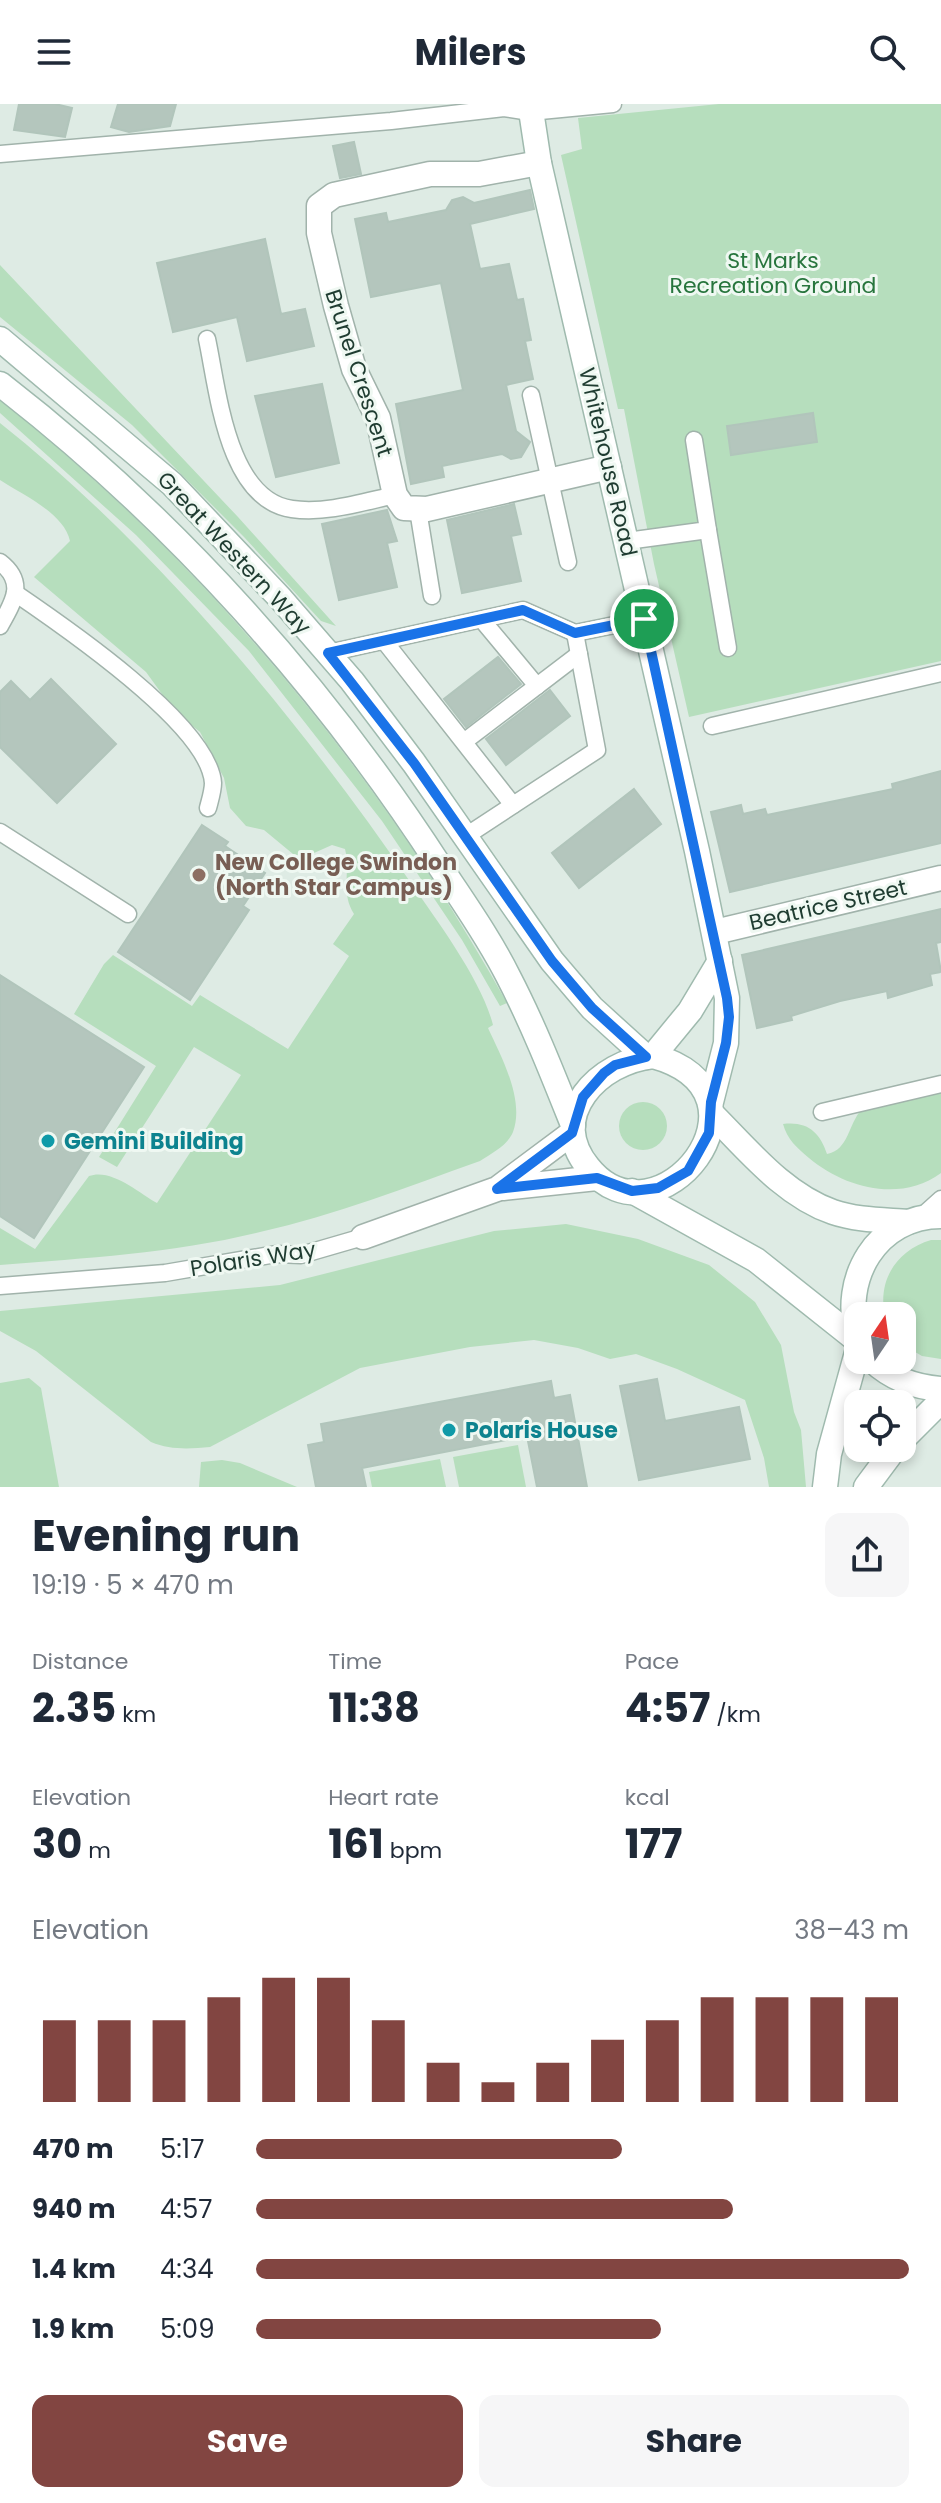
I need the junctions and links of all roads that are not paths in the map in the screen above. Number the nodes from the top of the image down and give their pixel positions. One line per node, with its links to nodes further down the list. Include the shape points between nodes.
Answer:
1 (613, 104): 2 (lane)
2 (530, 108): 3 (lane); 4 (main road, Whitehouse Road)
3 (0, 154)
4 (539, 163): 10 (main road, Whitehouse Road); 12 (main road, Brunel Crescent, via 479,174 430,174 334,195 319,206 319,233 336,306 354,369 378,418)
5 (0, 339): 26 (main road, Great Western Way, via 172,484)
6 (207, 339): 12 (lane, via 234,456 260,494 273,504 307,509)
7 (0, 384): 44 (main road, Great Western Way, via 69,440 193,558 362,751 507,973)
8 (531, 395): 11 (lane)
9 (694, 440): 14 (lane)
10 (609, 467): 11 (main road); 15 (main road, Whitehouse Road)
11 (551, 481): 13 (main road); 17 (lane)
12 (395, 495): 13 (main road, via 404,508)
13 (418, 510): 19 (lane)
14 (708, 530): 15 (lane); 25 (lane)
15 (627, 541): 20 (main road, Whitehouse Road)
16 (0, 562): 18 (lane, via 15,575)
17 (568, 562)
18 (15, 593): 22 (lane); 33 (lane, via 85,640 160,704 198,747 213,782)
19 (432, 596)
20 (644, 619): 23 (lane); 38 (main road, Whitehouse Road)
21 (482, 620): 23 (lane, via 523,610); 24 (lane); 29 (lane)
22 (0, 626)
23 (575, 633): 27 (lane)
24 (378, 644): 26 (lane); 31 (lane)
25 (728, 648)
26 (328, 653): 35 (main road, Great Western Way)
27 (579, 654): 29 (lane); 32 (lane, via 597,750)
28 (941, 673): 30 (lane)
29 (537, 686): 31 (lane)
30 (712, 726)
31 (465, 741): 32 (lane)
32 (513, 805): 35 (lane)
33 (208, 808)
34 (0, 832): 37 (lane)
35 (466, 836): 40 (main road, Great Western Way, via 573,987)
36 (941, 878): 38 (main road, Beatrice Street)
37 (128, 914)
38 (715, 932): 39 (main road, Whitehouse Road)
39 (720, 961): 40 (main road, via 690,1011); 42 (main road, Whitehouse Road, via 729,1017)
40 (649, 1056): 42 (main road, via 686,1071); 44 (main road, via 604,1073 583,1097)
41 (941, 1084): 43 (lane)
42 (712, 1108): 47 (main road, via 704,1147 688,1171 658,1188); 49 (main road, via 787,1186 822,1208 851,1216)
43 (822, 1112)
44 (572, 1129): 45 (main road, via 576,1149); 46 (main road, Polaris Way)
45 (597, 1178): 46 (main road, Polaris Way); 47 (main road)
46 (497, 1189): 50 (main road, Polaris Way)
47 (632, 1191): 53 (main road, via 756,1260)
48 (941, 1199): 49 (lane)
49 (923, 1219): 52 (main road, via 881,1239 860,1269)
50 (363, 1237): 51 (lane, Polaris Way, via 301,1255)
51 (0, 1286)
52 (853, 1302)
53 (844, 1328)
54 (851, 1374): 60 (main road)
55 (893, 1374): 56 (main road, via 907,1383)
56 (941, 1389)
57 (941, 1401): 58 (main road)
58 (916, 1426)
59 (885, 1462): 61 (main road)
60 (825, 1487)
61 (866, 1487)

